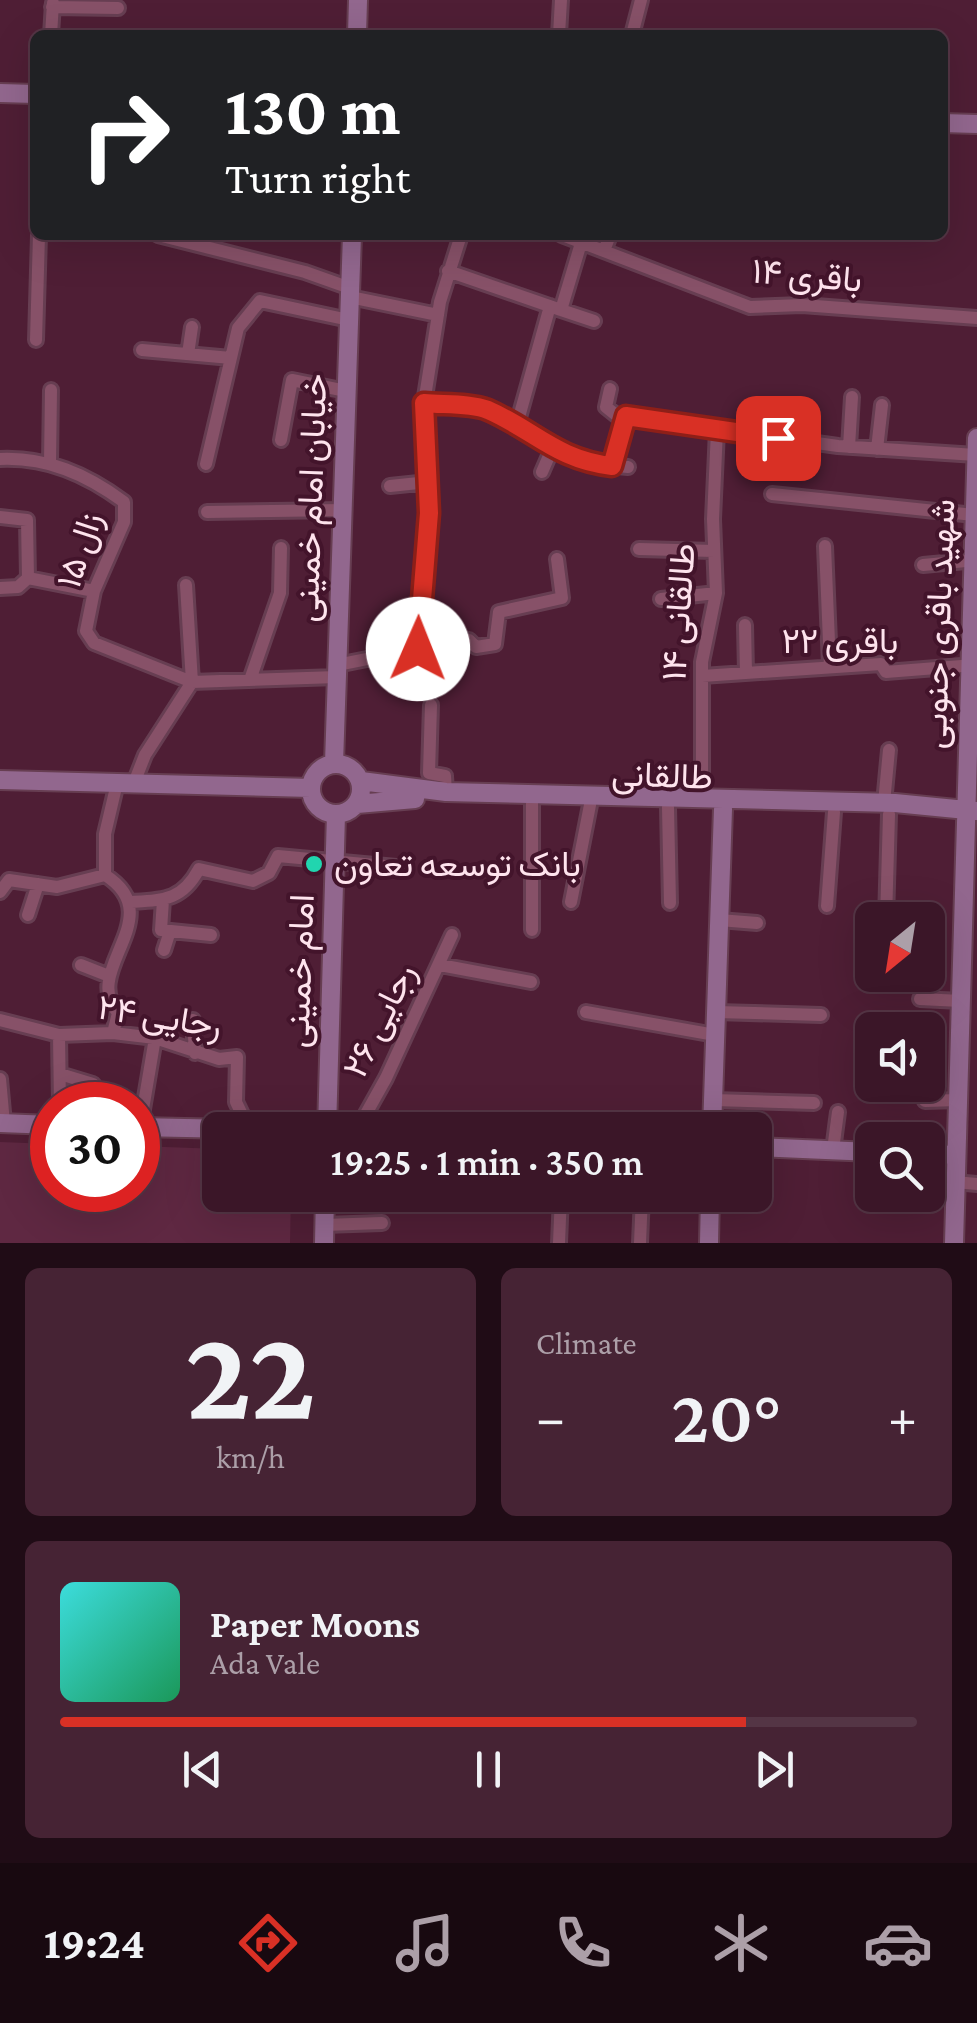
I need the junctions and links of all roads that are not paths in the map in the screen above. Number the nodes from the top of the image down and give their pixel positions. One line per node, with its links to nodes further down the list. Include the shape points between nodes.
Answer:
1 (358, 0): 7 (main road)
2 (562, 0): 8 (street)
3 (641, 0): 9 (street)
4 (52, 4): 5 (street); 6 (street)
5 (118, 8)
6 (51, 30)
7 (358, 30)
8 (559, 30)
9 (633, 30)
10 (0, 93): 11 (main road)
11 (30, 94)
12 (948, 123): 13 (main road)
13 (977, 124)
14 (39, 240): 30 (street)
15 (178, 240): 23 (street, via 305,272)
16 (352, 240): 23 (main road, خیابان امام خمینی)
17 (458, 240): 22 (street)
18 (574, 240): 20 (street, باقری ۱۴)
19 (608, 240): 21 (street)
20 (582, 243): 21 (street, باقری ۱۴); 24 (street)
21 (604, 251): 26 (street, باقری ۱۴, via 750,307)
22 (448, 271): 24 (street); 25 (street)
23 (350, 292): 25 (street); 27 (main road, خیابان امام خمینی)
24 (556, 308): 28 (street); 41 (street)
25 (438, 315): 38 (street)
26 (977, 318)
27 (349, 320): 33 (street, via 260,301 238,328); 36 (main road, خیابان امام خمینی)
28 (594, 321)
29 (192, 327): 32 (street)
30 (36, 340)
31 (142, 350): 32 (street)
32 (188, 354): 33 (street)
33 (231, 358): 51 (street)
34 (610, 389): 40 (street, via 606,407)
35 (51, 390): 50 (street)
36 (346, 392): 44 (street, via 292,380); 58 (main road, خیابان امام خمینی)
37 (852, 397): 45 (street)
38 (424, 403): 41 (street, via 486,409); 55 (street)
39 (882, 404): 46 (street)
40 (626, 416): 42 (street); 52 (street)
41 (516, 428): 47 (street)
42 (717, 430): 45 (street); 65 (street, طالقانی ۱۴)
43 (977, 438): 48 (main road, شهید باقری جنوبی)
44 (282, 440)
45 (849, 447): 46 (street)
46 (877, 449): 48 (street)
47 (552, 450): 52 (street); 54 (street)
48 (976, 456): 60 (main road, شهید باقری جنوبی)
49 (0, 459): 50 (street, زال ۱۵)
50 (50, 463): 72 (street, زال ۱۵, via 124,502 121,534)
51 (206, 464)
52 (612, 466): 53 (street)
53 (628, 467)
54 (542, 472)
55 (428, 482): 56 (street); 77 (street)
56 (390, 486)
57 (772, 494): 60 (street)
58 (342, 510): 59 (street); 80 (main road, خیابان امام خمینی)
59 (206, 512)
60 (974, 515): 67 (main road, شهید باقری جنوبی)
61 (0, 517): 69 (street, via 27,520)
62 (825, 546): 79 (street)
63 (281, 548): 83 (street, via 280,593)
64 (639, 549): 65 (street)
65 (714, 551): 73 (street, طالقانی ۱۴)
66 (558, 559): 77 (street, via 562,598 499,612 495,644 476,647 469,640)
67 (975, 560): 68 (street); 74 (main road, شهید باقری جنوبی)
68 (923, 565)
69 (28, 578): 71 (street, via 18,587); 72 (street)
70 (186, 586): 84 (street)
71 (0, 588)
72 (94, 591): 84 (street, زال ۱۵, via 88,638)
73 (716, 593): 75 (street); 82 (street, طالقانی ۱۴)
74 (974, 594): 78 (main road, شهید باقری جنوبی)
75 (661, 599)
76 (745, 626): 81 (street)
77 (418, 649): 80 (street)
78 (973, 665): 79 (street, باقری ۲۲, via 886,672 881,664); 100 (main road, شهید باقری جنوبی)
79 (830, 666): 81 (street, باقری ۲۲)
80 (337, 671): 83 (street); 87 (main road, خیابان امام خمینی)
81 (746, 673): 82 (street, باقری ۲۲)
82 (702, 676): 93 (street, طالقانی ۱۴)
83 (250, 680): 84 (street)
84 (192, 682): 90 (street)
85 (431, 705): 92 (street, via 428,773 446,776)
86 (888, 750): 98 (street)
87 (334, 763): 89 (main road); 91 (main road, via 320,769)
88 (0, 780): 90 (main road)
89 (361, 781): 92 (main road, طالقانی); 95 (main road)
90 (126, 783): 91 (main road); 105 (street, via 105,834)
91 (311, 788): 102 (main road, via 316,803)
92 (446, 792): 93 (main road, طالقانی)
93 (702, 798): 98 (main road, طالقانی)
94 (532, 803): 95 (main road, طالقانی); 96 (main road, طالقانی); 119 (street)
95 (357, 804): 102 (main road)
96 (590, 805): 97 (main road, طالقانی); 110 (street)
97 (668, 807): 99 (main road, طالقانی); 112 (street)
98 (886, 808): 100 (main road, طالقانی); 101 (main road, طالقانی); 111 (street)
99 (723, 809): 101 (main road, طالقانی); 116 (main road)
100 (970, 811): 114 (main road, شهید باقری جنوبی)
101 (834, 812): 113 (street)
102 (336, 814): 103 (main road, امام خمینی)
103 (335, 859): 104 (street); 108 (street, via 278,856 269,873 253,882 199,869 190,886); 149 (main road, امام خمینی)
104 (396, 867)
105 (105, 875): 106 (street, via 57,887); 109 (street)
106 (38, 884): 107 (street, via 9,880); 115 (street)
107 (0, 892)
108 (163, 900): 109 (street); 118 (street, via 161,930)
109 (129, 902): 125 (street, via 128,929)
110 (571, 902)
111 (886, 902)
112 (670, 903)
113 (826, 906)
114 (970, 906): 128 (main road, شهید باقری جنوبی)
115 (28, 915)
116 (719, 920): 117 (street); 130 (main road)
117 (757, 923)
118 (170, 930): 120 (street); 122 (street)
119 (532, 930)
120 (211, 934)
121 (452, 935): 124 (street, رجایی ۲۶)
122 (164, 950)
123 (81, 965): 125 (street)
124 (440, 966): 126 (street); 150 (street, رجایی ۲۶)
125 (110, 976): 134 (street, via 104,988 118,1013)
126 (531, 982)
127 (920, 999): 128 (street)
128 (960, 1002): 145 (main road, شهید باقری جنوبی)
129 (586, 1012): 136 (street)
130 (716, 1012): 131 (street); 136 (main road)
131 (821, 1015)
132 (0, 1020): 135 (street, رجایی ۲۴)
133 (193, 1020): 138 (street)
134 (113, 1033): 135 (street, رجایی ۲۴); 137 (street, رجایی ۲۴)
135 (59, 1035): 139 (street)
136 (716, 1035): 144 (main road)
137 (155, 1038): 138 (street, رجایی ۲۴); 143 (street)
138 (195, 1053): 148 (street, رجایی ۲۴, via 237,1057)
139 (60, 1074): 141 (street); 142 (street)
140 (0, 1079): 153 (street)
141 (60, 1082)
142 (86, 1082)
143 (147, 1082)
144 (713, 1100): 147 (street); 151 (main road)
145 (958, 1100): 146 (street); 161 (main road, شهید باقری جنوبی)
146 (945, 1101)
147 (814, 1103)
148 (241, 1112)
149 (328, 1112)
150 (366, 1112)
151 (713, 1112)
152 (838, 1112): 158 (street)
153 (2, 1124): 154 (main road)
154 (30, 1125)
155 (160, 1128): 156 (main road)
156 (202, 1129)
157 (772, 1148): 158 (main road)
158 (832, 1150): 159 (main road)
159 (855, 1151)
160 (945, 1155): 161 (main road)
161 (956, 1155): 162 (main road, شهید باقری جنوبی)
162 (956, 1182): 163 (street); 172 (main road, شهید باقری جنوبی)
163 (977, 1184)
164 (560, 1212): 169 (street)
165 (641, 1212): 170 (street)
166 (710, 1212): 171 (main road)
167 (382, 1224): 168 (street)
168 (324, 1234)
169 (559, 1243)
170 (640, 1243)
171 (709, 1243)
172 (954, 1243)

